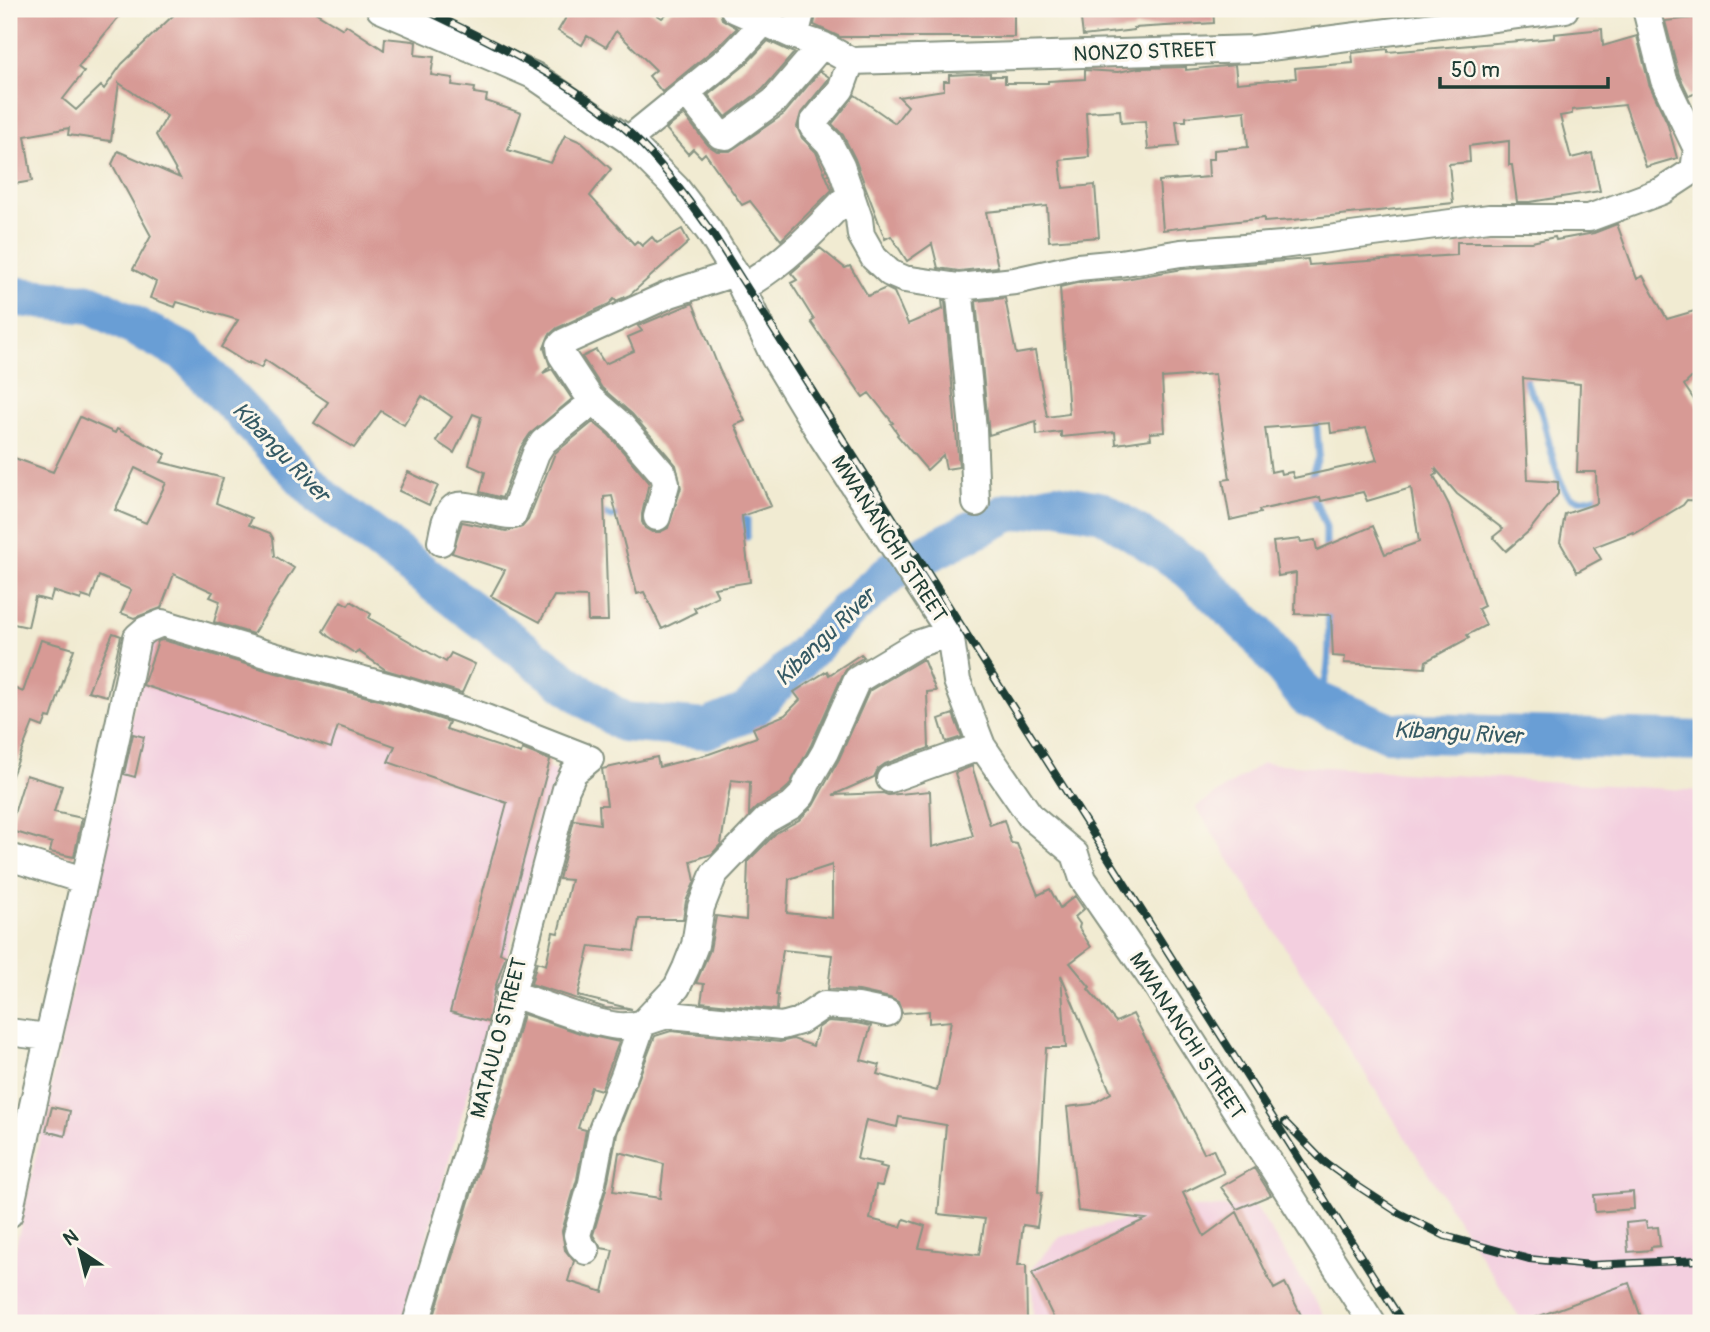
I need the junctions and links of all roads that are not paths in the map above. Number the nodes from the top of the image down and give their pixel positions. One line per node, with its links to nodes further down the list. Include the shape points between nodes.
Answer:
1 (380, 9): 11 (street, MWANANCHI STREET, via 533,75)
2 (734, 9): 6 (street)
3 (802, 9): 7 (street)
4 (1565, 9): 9 (street, NONZO STREET, via 1255,49)
5 (1646, 9): 14 (street, via 1664,80 1696,149 1694,170 1662,191 1590,218 1489,218 1181,253)
6 (764, 22): 7 (street); 10 (street)
7 (795, 36): 8 (street)
8 (822, 45): 9 (street); 10 (street, via 774,101 726,136 720,135)
9 (851, 61): 12 (street, via 841,89 813,127 833,150)
10 (687, 93): 11 (street)
11 (628, 139): 13 (street, MWANANCHI STREET, via 676,188 709,231)
12 (851, 193): 13 (street, via 777,266); 14 (street, via 865,245 890,273)
13 (738, 281): 15 (street, via 698,284 564,342 561,354); 19 (street, MWANANCHI STREET, via 774,357)
14 (959, 287): 16 (street)
15 (590, 398): 17 (street, via 620,424 664,475); 18 (street, via 590,404 536,453 513,515 458,506 449,512)
16 (976, 503)
17 (657, 517)
18 (441, 542)
19 (950, 633): 20 (street, MWANANCHI STREET, via 957,681); 26 (street, via 917,644 857,680 802,796 766,820 714,874 701,907 695,945 677,987)
20 (982, 746): 21 (street); 32 (street, MWANANCHI STREET, via 1031,817 1075,854 1083,879)
21 (890, 779)
22 (9, 857): 23 (street)
23 (83, 880): 24 (street, MATAULO STREET, via 137,637 158,624 398,689 590,759 574,772 566,789); 28 (street)
24 (510, 993): 26 (street, via 611,1025); 31 (street, MATAULO STREET, via 488,1085)
25 (887, 1013): 26 (street, via 830,1004 782,1026 670,1015)
26 (642, 1024): 30 (street, via 601,1130 578,1235)
27 (9, 1032): 28 (street)
28 (47, 1037): 29 (street)
29 (9, 1214)
30 (586, 1251)
31 (416, 1323)
32 (1372, 1323)

